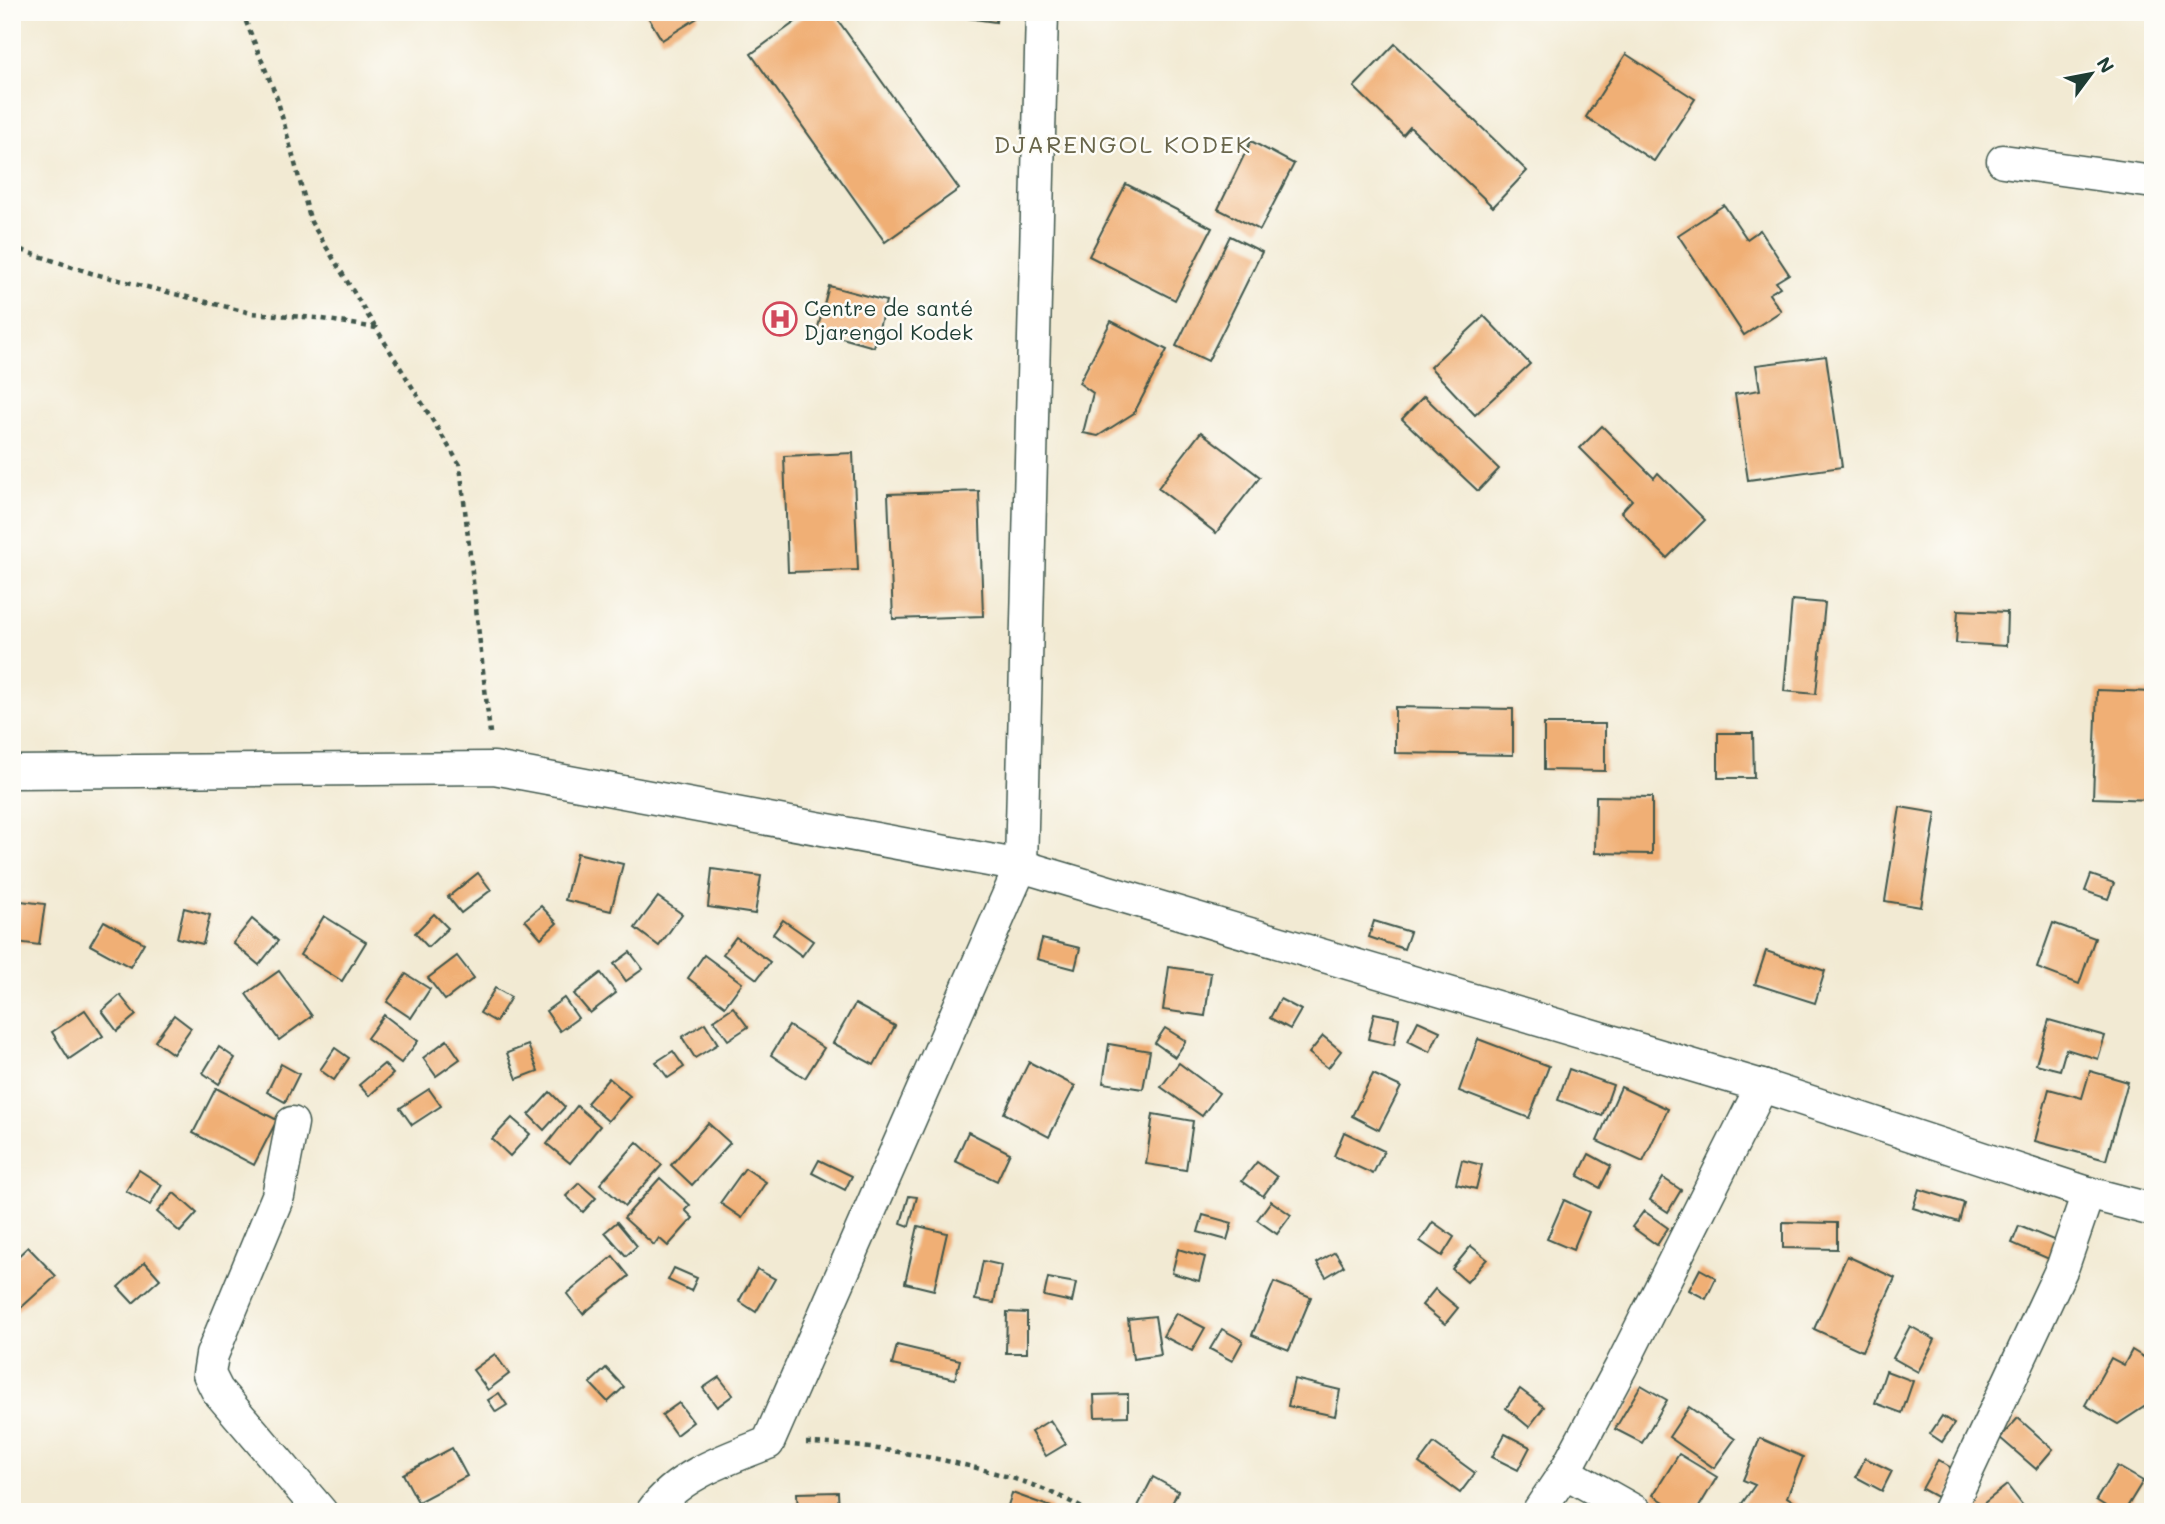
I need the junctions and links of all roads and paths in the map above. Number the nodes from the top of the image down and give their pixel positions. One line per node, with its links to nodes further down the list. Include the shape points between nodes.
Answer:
1 (242, 12): 6 (path, via 277,98 310,222)
2 (1042, 12): 9 (street)
3 (2003, 161): 4 (street)
4 (2153, 182)
5 (12, 247): 6 (path, via 91,273 251,313)
6 (376, 328): 7 (path, via 460,466)
7 (494, 768): 8 (street); 9 (street)
8 (12, 772)
9 (1021, 866): 10 (street); 14 (street)
10 (1762, 1086): 12 (street); 15 (street)
11 (292, 1123): 16 (street, via 278,1196 212,1355 209,1374 217,1390)
12 (2088, 1193): 13 (street); 21 (street, via 2063,1266)
13 (2153, 1210)
14 (768, 1443): 17 (street, via 674,1488); 18 (path, via 846,1444 998,1473 1036,1485)
15 (1565, 1472): 19 (street); 20 (street)
16 (321, 1512)
17 (652, 1512)
18 (1088, 1512)
19 (1538, 1512)
20 (1636, 1512)
21 (1948, 1512)

